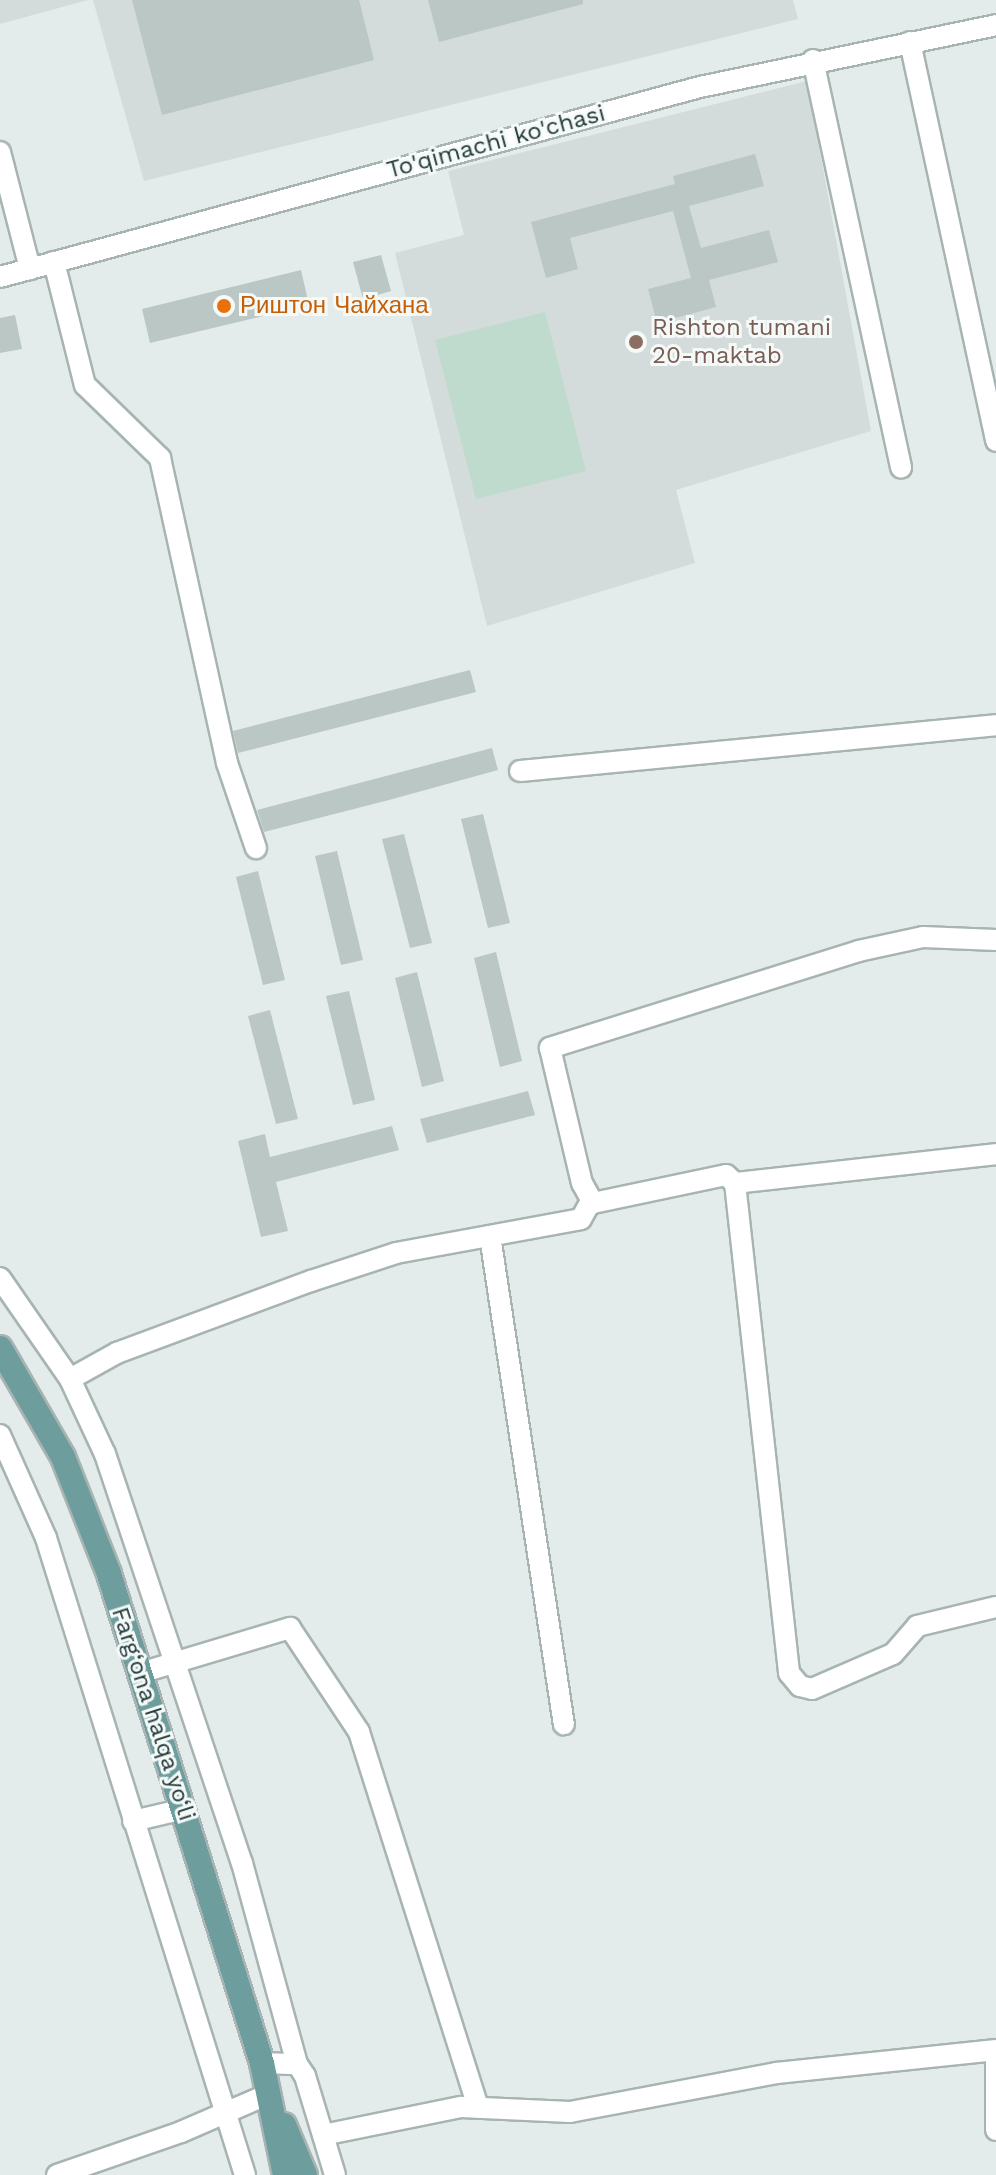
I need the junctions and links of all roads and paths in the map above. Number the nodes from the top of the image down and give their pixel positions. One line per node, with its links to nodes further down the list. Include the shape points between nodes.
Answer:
1 (996, 25): 2 (street, To'qimachi ko'chasi)
2 (910, 42): 3 (street, To'qimachi ko'chasi); 8 (street)
3 (813, 60): 5 (street, To'qimachi ko'chasi); 9 (street)
4 (0, 152): 6 (street)
5 (54, 262): 6 (street, To'qimachi ko'chasi); 12 (street, via 85,385 160,458 227,763)
6 (30, 269): 7 (street, To'qimachi ko'chasi)
7 (0, 277)
8 (996, 441)
9 (901, 468)
10 (996, 725): 11 (street)
11 (520, 771)
12 (256, 848)
13 (996, 940): 16 (street, via 923,937 859,951 550,1048)
14 (996, 1154): 15 (street)
15 (735, 1183): 16 (street, via 726,1175); 22 (street, via 789,1673 800,1686 812,1689 893,1654 917,1626)
16 (591, 1201): 17 (street, via 581,1219)
17 (490, 1236): 20 (street, via 396,1253 311,1281 117,1353); 25 (street)
18 (0, 1278): 20 (street)
19 (0, 1348): 24 (main road, Farg‘ona halqa yo‘li, via 63,1457)
20 (70, 1379): 23 (street, via 102,1444)
21 (0, 1435): 27 (street, via 46,1538)
22 (996, 1607)
23 (176, 1659): 24 (street); 31 (street, via 242,1863); 33 (street, via 290,1628 359,1732)
24 (140, 1673): 26 (main road, Farg‘ona halqa yo‘li)
25 (564, 1724)
26 (184, 1809): 27 (street); 30 (main road, Farg‘ona halqa yo‘li)
27 (133, 1821): 34 (street)
28 (996, 2050): 33 (street, via 777,2073 570,2112)
29 (996, 2061): 35 (street)
30 (262, 2063): 31 (street); 32 (main road, Farg‘ona halqa yo‘li)
31 (297, 2064): 36 (street)
32 (269, 2094): 34 (street); 39 (main road, Farg‘ona halqa yo‘li); 40 (main road, Farg‘ona halqa yo‘li)
33 (478, 2108): 36 (street)
34 (226, 2113): 37 (street); 38 (street)
35 (996, 2130)
36 (323, 2135): 41 (street)
37 (57, 2175)
38 (245, 2175)
39 (285, 2175)
40 (305, 2175)
41 (335, 2175)

